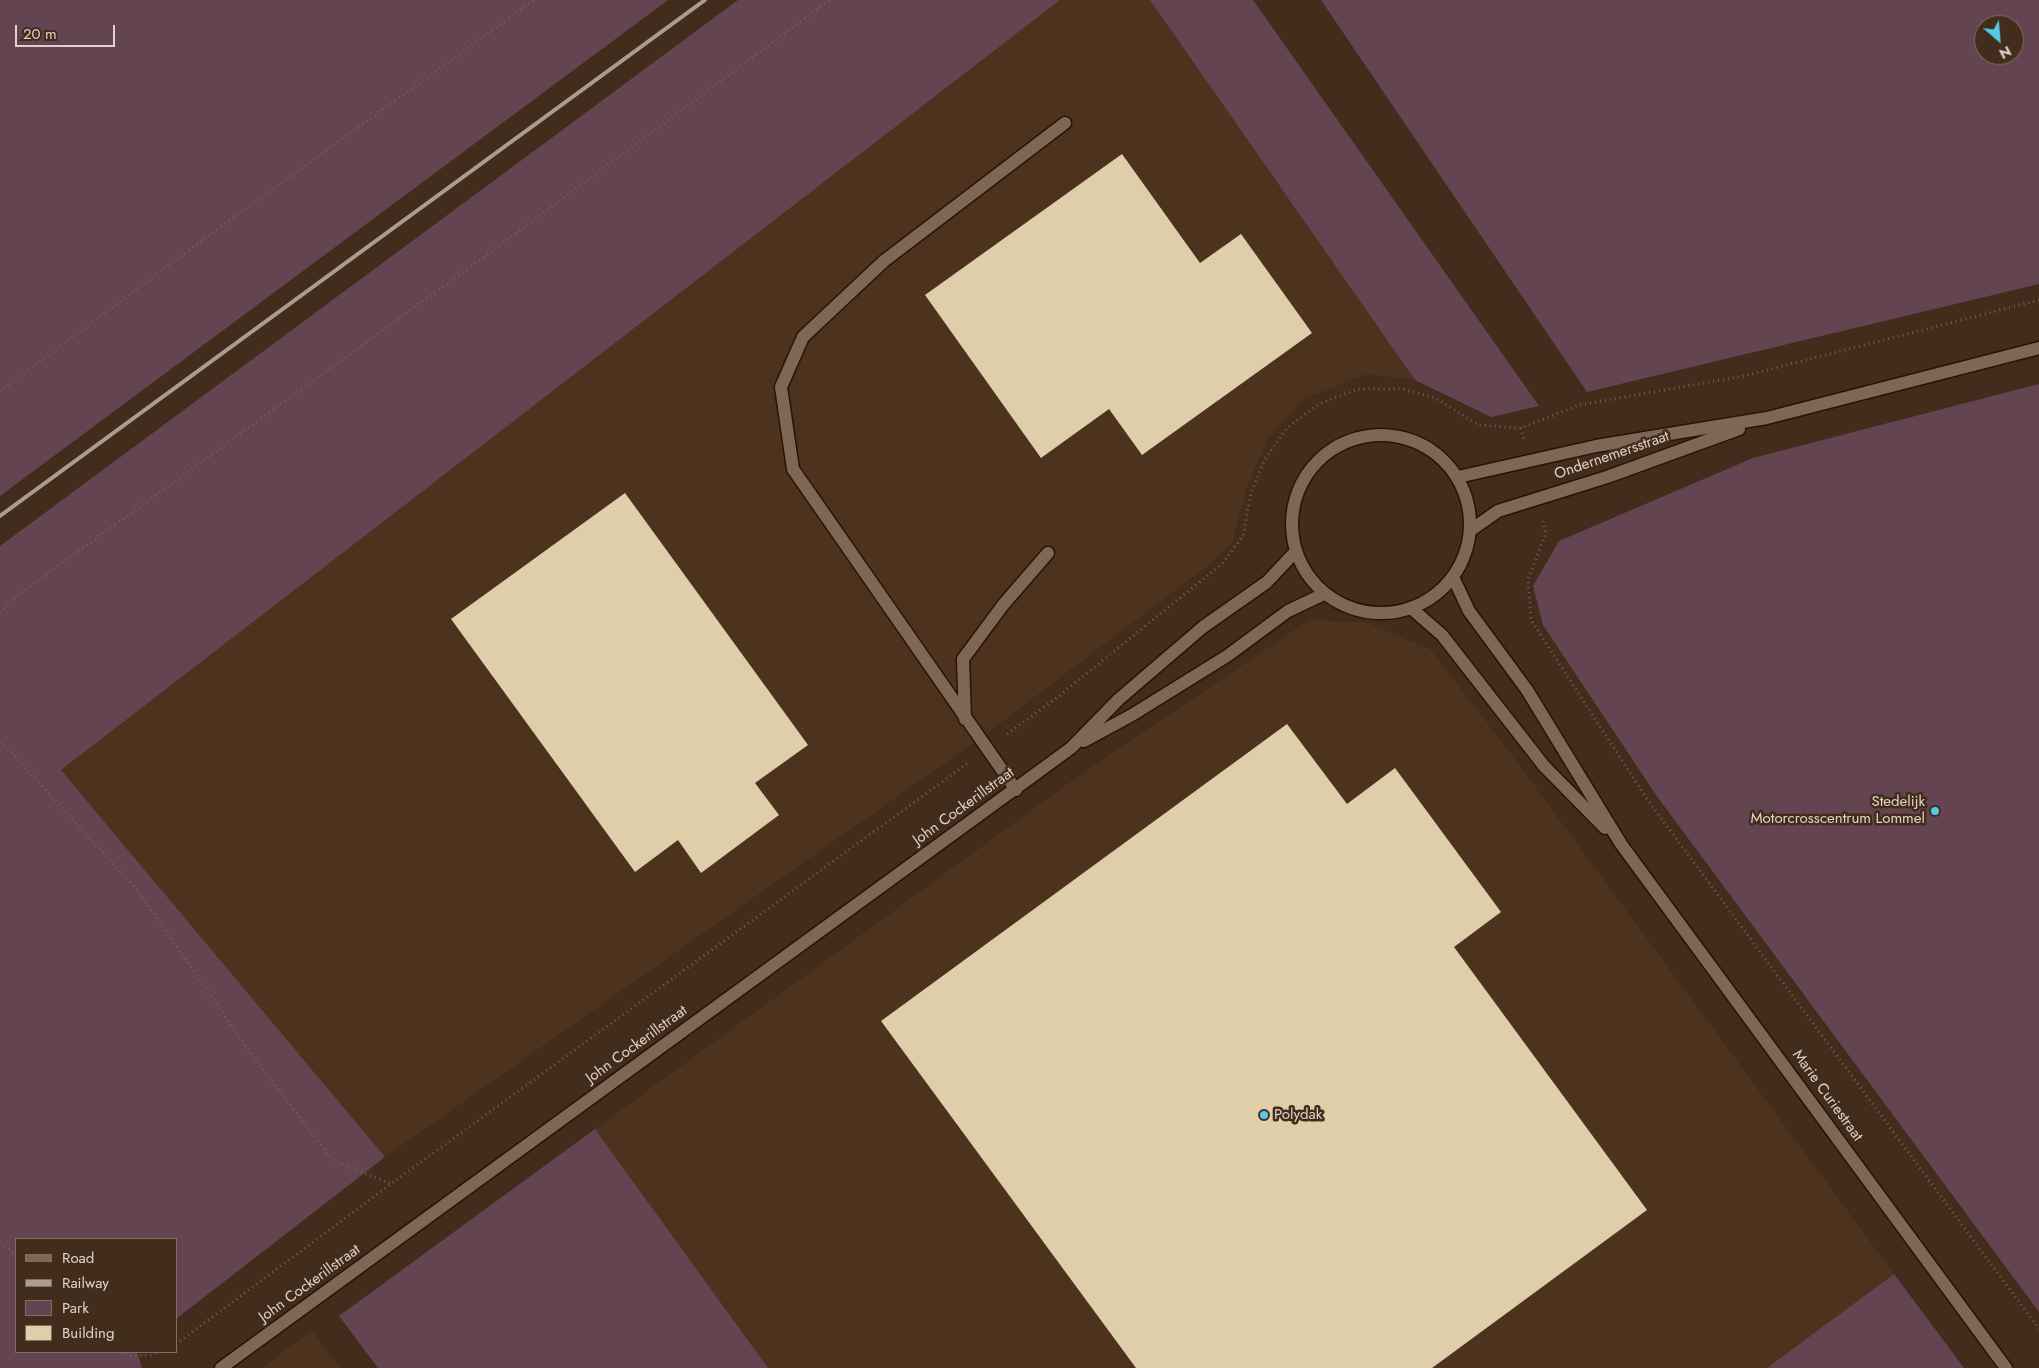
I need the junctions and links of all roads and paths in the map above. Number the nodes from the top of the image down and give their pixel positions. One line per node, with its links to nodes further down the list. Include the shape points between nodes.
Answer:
1 (534, 0): 5 (path)
2 (830, 0): 17 (path, via 481,259 21,593)
3 (1065, 123): 18 (street, via 884,261 803,337 781,387 793,469)
4 (2039, 348): 6 (street, Ondernemersstraat)
5 (0, 391)
6 (1767, 418): 8 (street, Ondernemersstraat, via 1596,446); 10 (street, Ondernemersstraat, via 1607,477)
7 (1522, 428): 8 (path)
8 (1530, 461): 9 (street, Ondernemersstraat)
9 (1458, 477): 11 (street, via 1468,503); 12 (street, via 1439,455 1414,440 1386,434 1357,437 1330,449 1309,469 1296,495 1290,523)
10 (1538, 498): 11 (street, Ondernemersstraat, via 1498,511); 26 (path, via 1546,533 1528,579 1531,620 1646,799)
11 (1471, 530): 14 (street, via 1465,554)
12 (1295, 552): 15 (street, via 1307,575); 20 (street, John Cockerillstraat, via 1267,582 1203,627 1119,699)
13 (1048, 553): 18 (street, via 1003,605 963,659)
14 (1453, 577): 16 (street, via 1434,596); 22 (street, via 1469,610 1527,690)
15 (1324, 594): 16 (street, via 1351,609 1381,614); 20 (street, John Cockerillstraat, via 1288,611 1227,656 1132,715)
16 (1411, 608): 22 (street, via 1442,635 1544,766)
17 (0, 613)
18 (965, 719): 21 (street)
19 (0, 744): 23 (path, via 138,891 254,1058 333,1160)
20 (1071, 748): 21 (street, John Cockerillstraat)
21 (1016, 790): 29 (street, John Cockerillstraat)
22 (1620, 844): 30 (street, Marie Curiestraat)
23 (391, 1184)
24 (0, 1243): 25 (path)
25 (15, 1255)
26 (2039, 1329)
27 (123, 1353): 28 (path, via 130,1356)
28 (156, 1353)
29 (222, 1368)
30 (2006, 1368)

